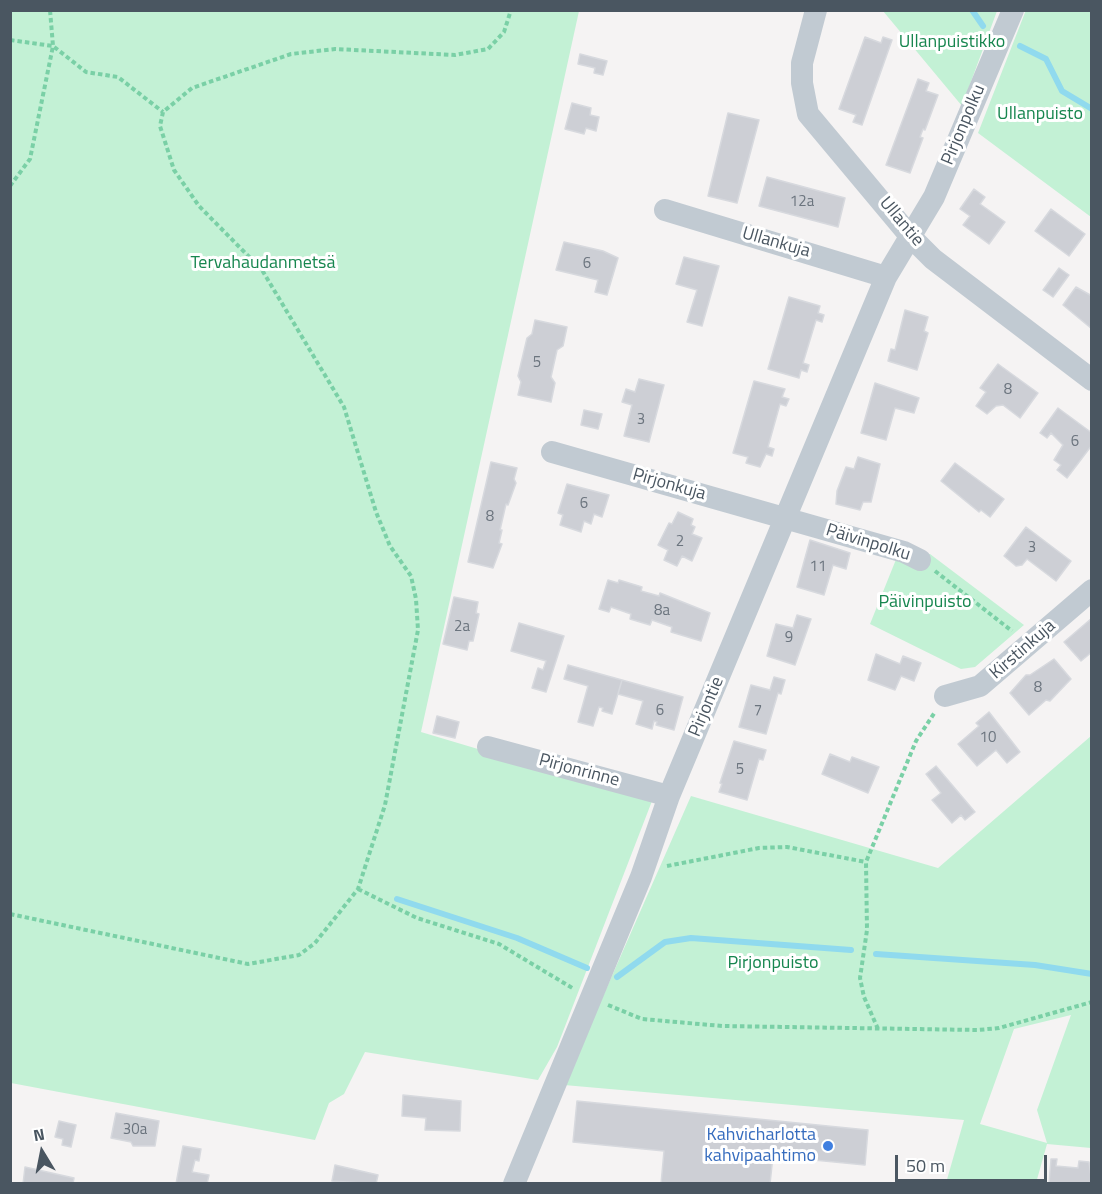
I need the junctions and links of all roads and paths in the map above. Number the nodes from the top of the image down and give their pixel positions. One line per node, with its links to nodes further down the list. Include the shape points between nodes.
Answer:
1 (50, 10): 6 (path)
2 (511, 10): 7 (path, via 504,32 488,48 455,55 335,49 291,54 192,88)
3 (816, 10): 10 (street, Ullantie, via 802,63 808,114)
4 (1013, 10): 10 (street, Pirjonpolku, via 933,197)
5 (10, 40): 6 (path)
6 (53, 46): 7 (path, via 86,72 118,77); 8 (path, via 30,159)
7 (163, 112): 23 (path, via 162,140 174,170 199,206 262,270 344,407 376,512 390,546 411,576 418,630 385,805)
8 (10, 186)
9 (665, 210): 11 (street, Ullankuja)
10 (910, 236): 11 (street, Pirjontie); 12 (street, Ullantie, via 933,259)
11 (886, 277): 14 (street, Pirjontie)
12 (1092, 380)
13 (552, 452): 14 (street, Pirjonkuja)
14 (787, 519): 15 (street, Päivinpolku); 20 (street, Pirjontie)
15 (920, 560): 17 (path, Päivinpolku)
16 (1092, 590): 17 (street, Kirstinkuja)
17 (1029, 646): 18 (street, Kirstinkuja, via 980,686)
18 (945, 696): 21 (path, via 916,741)
19 (488, 747): 20 (street, Pirjonrinne)
20 (669, 796): 22 (street, Pirjontie)
21 (866, 862): 22 (path, via 787,847 759,848 674,863); 27 (path, via 867,930 860,978)
22 (641, 877): 25 (street, Pirjontie)
23 (358, 889): 24 (path, via 331,927 307,949 298,955 248,964); 25 (path, via 417,918 499,944)
24 (10, 914)
25 (589, 998): 27 (path, via 642,1019 722,1026); 28 (street, Pirjontie)
26 (1092, 1002): 27 (path, via 999,1028)
27 (878, 1029)
28 (514, 1184)

